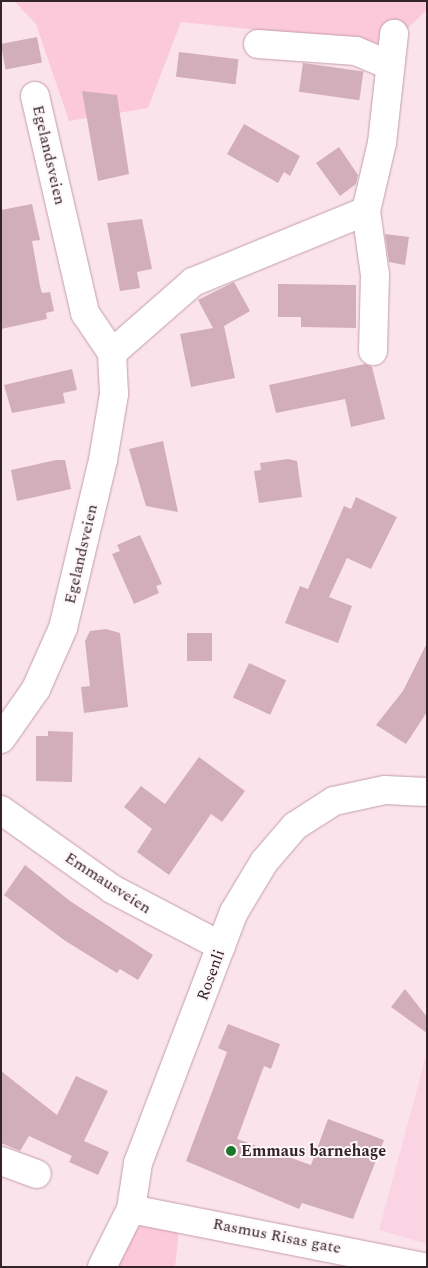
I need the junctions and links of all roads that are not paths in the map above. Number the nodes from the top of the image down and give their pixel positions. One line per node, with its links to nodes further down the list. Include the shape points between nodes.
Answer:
1 (394, 34): 3 (street)
2 (258, 44): 3 (street, via 356,50)
3 (389, 65): 5 (street, via 382,143)
4 (35, 96): 7 (street, Egelandsveien, via 85,313)
5 (366, 211): 6 (street, via 375,275); 7 (street, via 193,282)
6 (373, 351)
7 (112, 353): 8 (street, Egelandsveien, via 114,394 103,460 64,628 36,689)
8 (1, 739)
9 (427, 792): 11 (street, Rosenli, via 352,794 318,808 295,826 264,862 234,912)
10 (1, 810): 11 (street, Emmausveien, via 112,889)
11 (221, 946): 14 (street, Rosenli, via 138,1163)
12 (1, 1161): 13 (street)
13 (37, 1174)
14 (131, 1209): 15 (street, Rasmus Risas gate); 17 (street, Rosenli)
15 (356, 1259): 16 (street, Rasmus Risas gate)
16 (414, 1266)
17 (102, 1267)

